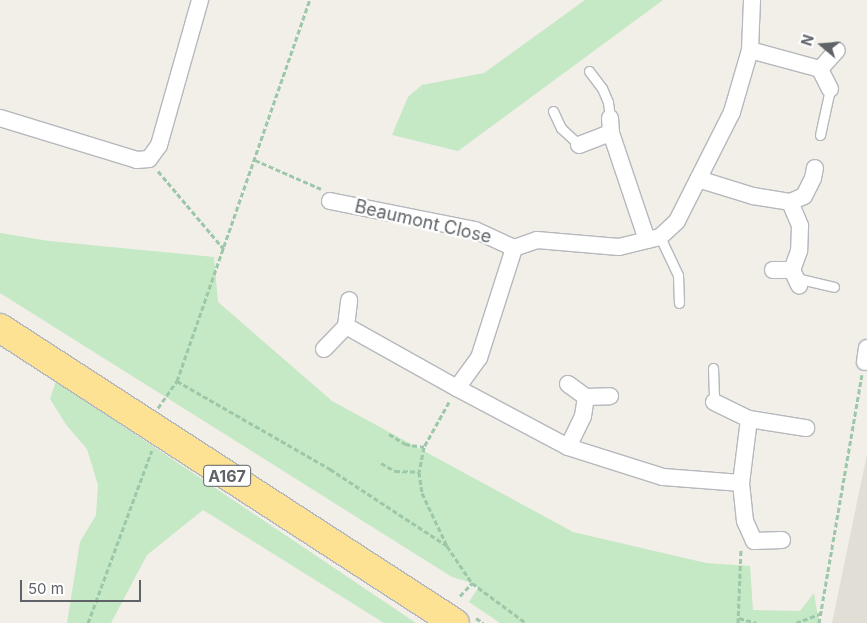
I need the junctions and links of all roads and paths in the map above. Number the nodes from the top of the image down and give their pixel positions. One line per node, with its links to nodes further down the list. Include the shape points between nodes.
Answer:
1 (310, 0): 15 (path)
2 (752, 0): 4 (street)
3 (195, 1): 14 (street, via 159,145)
4 (750, 50): 6 (street); 17 (street, via 732,112)
5 (837, 50): 6 (street)
6 (820, 69): 8 (street)
7 (589, 71): 11 (lane, via 608,102)
8 (830, 89): 12 (lane)
9 (553, 111): 13 (lane, via 561,128)
10 (0, 118): 14 (street, via 137,160)
11 (610, 126): 13 (street); 21 (street)
12 (820, 134)
13 (579, 145)
14 (149, 159): 23 (path)
15 (255, 160): 20 (path, via 333,193); 23 (path)
16 (815, 168): 19 (street, via 804,196)
17 (698, 179): 19 (street, via 753,196); 21 (street, via 677,221)
18 (330, 201): 20 (street, Beaumont Close)
19 (790, 202): 25 (street, via 800,226)
20 (349, 205): 22 (street, Beaumont Close, via 475,230)
21 (654, 238): 22 (street, via 619,247 537,240); 28 (lane, via 678,275)
22 (514, 248): 36 (street, via 479,358)
23 (224, 249): 34 (path)
24 (773, 270): 25 (street)
25 (795, 278): 26 (lane)
26 (834, 287)
27 (349, 300): 29 (street)
28 (679, 303)
29 (346, 326): 31 (street); 36 (street)
30 (0, 328): 41 (highway, A167)
31 (324, 349)
32 (866, 355): 54 (path)
33 (713, 368): 39 (lane)
34 (177, 381): 41 (path); 51 (path, via 330,469)
35 (568, 384): 38 (street)
36 (456, 388): 44 (street); 45 (path)
37 (610, 396): 38 (street)
38 (586, 397): 44 (street, via 583,416)
39 (714, 402): 40 (street)
40 (750, 419): 42 (street); 48 (street)
41 (158, 420): 56 (path); 57 (highway, A167)
42 (806, 428)
43 (389, 434): 45 (path, via 405,444)
44 (568, 446): 48 (street, via 662,477)
45 (424, 447): 47 (path)
46 (381, 464): 47 (path, via 395,471)
47 (419, 472): 51 (path, via 422,493)
48 (741, 483): 49 (street)
49 (745, 521): 50 (street, via 754,542); 55 (path, via 741,528)
50 (782, 540)
51 (447, 546): 52 (path)
52 (472, 583): 53 (path); 58 (path)
53 (460, 596)
54 (820, 614): 61 (path); 62 (path)
55 (739, 618): 59 (path); 60 (path)
56 (88, 623)
57 (455, 623)
58 (526, 623)
59 (738, 623)
60 (756, 623)
61 (796, 623)
62 (819, 623)

